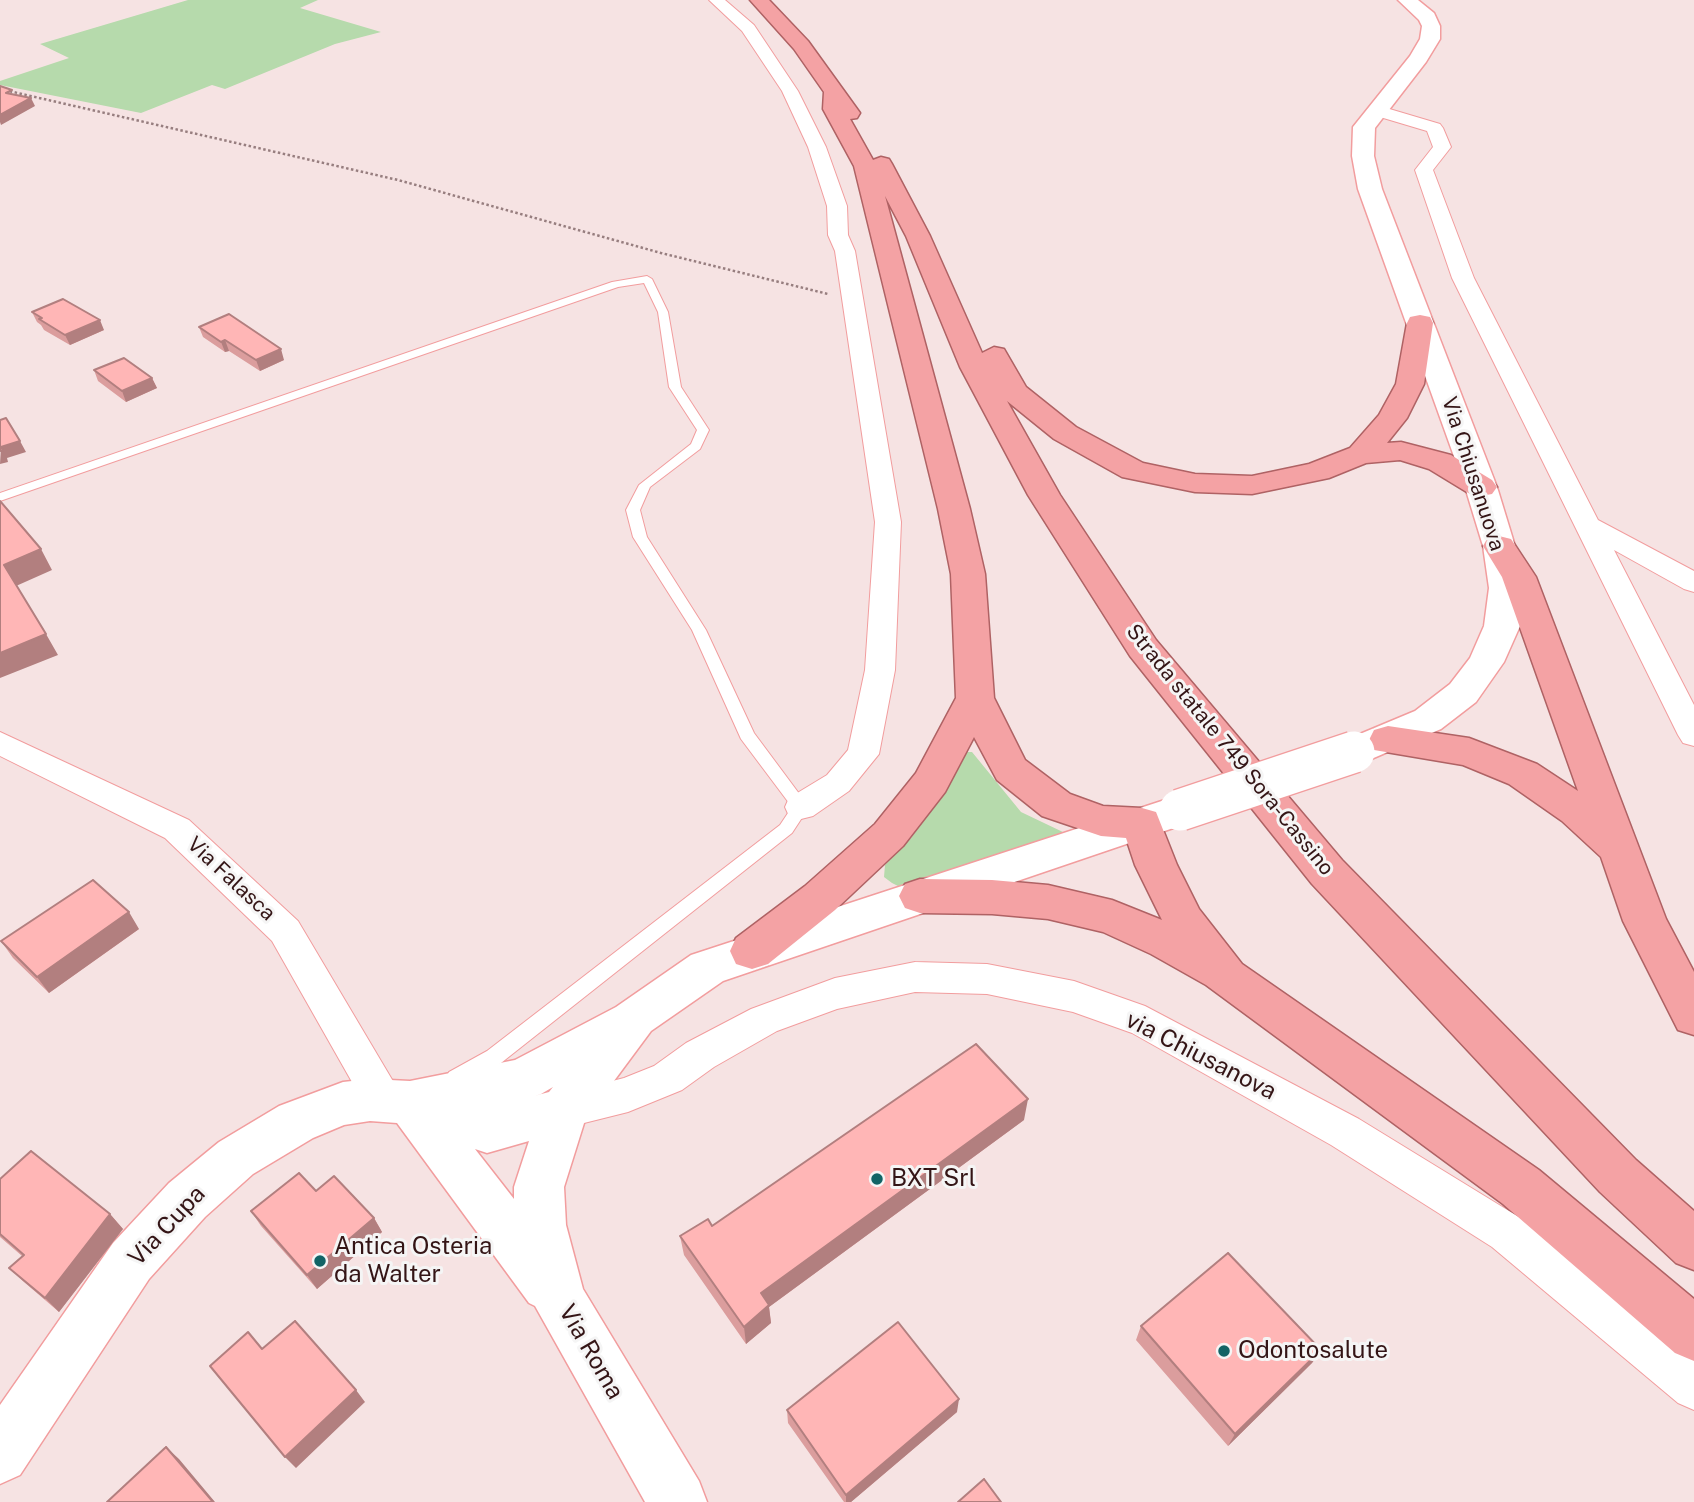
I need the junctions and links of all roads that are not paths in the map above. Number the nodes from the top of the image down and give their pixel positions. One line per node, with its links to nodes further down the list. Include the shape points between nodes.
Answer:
1 (716, 0): 18 (street, via 748,28 790,91 817,147 837,206 838,235 845,251 888,522 880,670 863,754 838,783)
2 (760, 0): 4 (highway, Strada statale 749 Sora-Cassino, via 801,45)
3 (1407, 0): 5 (street, Via Chiusanuova, via 1427,17 1430,38)
4 (834, 92): 6 (highway, Strada statale 749 Sora-Cassino); 14 (highway, via 834,109 864,166 875,200 954,509 968,574)
5 (1376, 110): 7 (street, Via Chiusanuova, via 1364,127 1363,156 1370,189); 11 (street, via 1434,128 1442,147 1424,170 1463,278)
6 (888, 177): 8 (highway, via 915,207 1014,392 1065,433 1133,470 1195,483 1252,485 1318,471); 28 (highway, Strada statale 749 Sora-Cassino, via 980,379 1044,495 1143,648 1326,872 1618,1176)
7 (1420, 323): 8 (highway, via 1410,384 1391,418); 9 (street, Via Chiusanuova)
8 (1361, 454): 9 (highway, via 1401,451 1440,463)
9 (1480, 487): 12 (street, Via Chiusanuova)
10 (0, 497): 18 (lane, via 616,284 647,279 663,312 675,387 703,430 696,446 645,485 633,510 640,537 699,630 747,735)
11 (1588, 525): 13 (street); 15 (street)
12 (1499, 546): 17 (street, Via Chiusanuova, via 1506,588 1502,626 1486,662 1463,693 1427,720); 20 (highway, via 1519,577)
13 (1694, 583)
14 (975, 698): 19 (highway, via 1011,770 1055,806 1101,821); 22 (highway, via 931,782 889,835)
15 (1694, 735)
16 (0, 743): 26 (street, Via Falasca, via 177,829 285,931)
17 (1371, 746): 19 (street, Via Chiusanuova, bridge); 20 (highway, via 1469,752 1523,774 1576,810)
18 (801, 807): 26 (lane, via 786,829 494,1058)
19 (1161, 816): 21 (street, Via Chiusanuova); 23 (highway, via 1156,865 1184,921)
20 (1616, 848): 24 (highway, via 1644,921)
21 (920, 896): 22 (street, Via Chiusanuova); 23 (highway, via 1048,902 1112,917 1167,941)
22 (752, 951): 25 (street, Via Chiusanuova, via 707,968)
23 (1226, 977): 30 (highway, via 1521,1187)
24 (1694, 1016)
25 (635, 1017): 26 (street, Via Cupa, via 524,1079); 27 (street, Via Roma)
26 (396, 1101): 27 (street, via 488,1131); 29 (street); 32 (street, Via Cupa, via 343,1104 296,1122 236,1158 187,1200 131,1261)
27 (564, 1110): 29 (street, Via Roma, via 539,1187 540,1225); 31 (street, via Chiusanova, via 628,1095 668,1078 764,1020 835,994 915,977 987,979 1074,997 1145,1022 1345,1132 1507,1233)
28 (1694, 1245)
29 (559, 1299): 33 (street, Via Roma)
30 (1694, 1334)
31 (1694, 1387)
32 (0, 1455)
33 (678, 1502)

